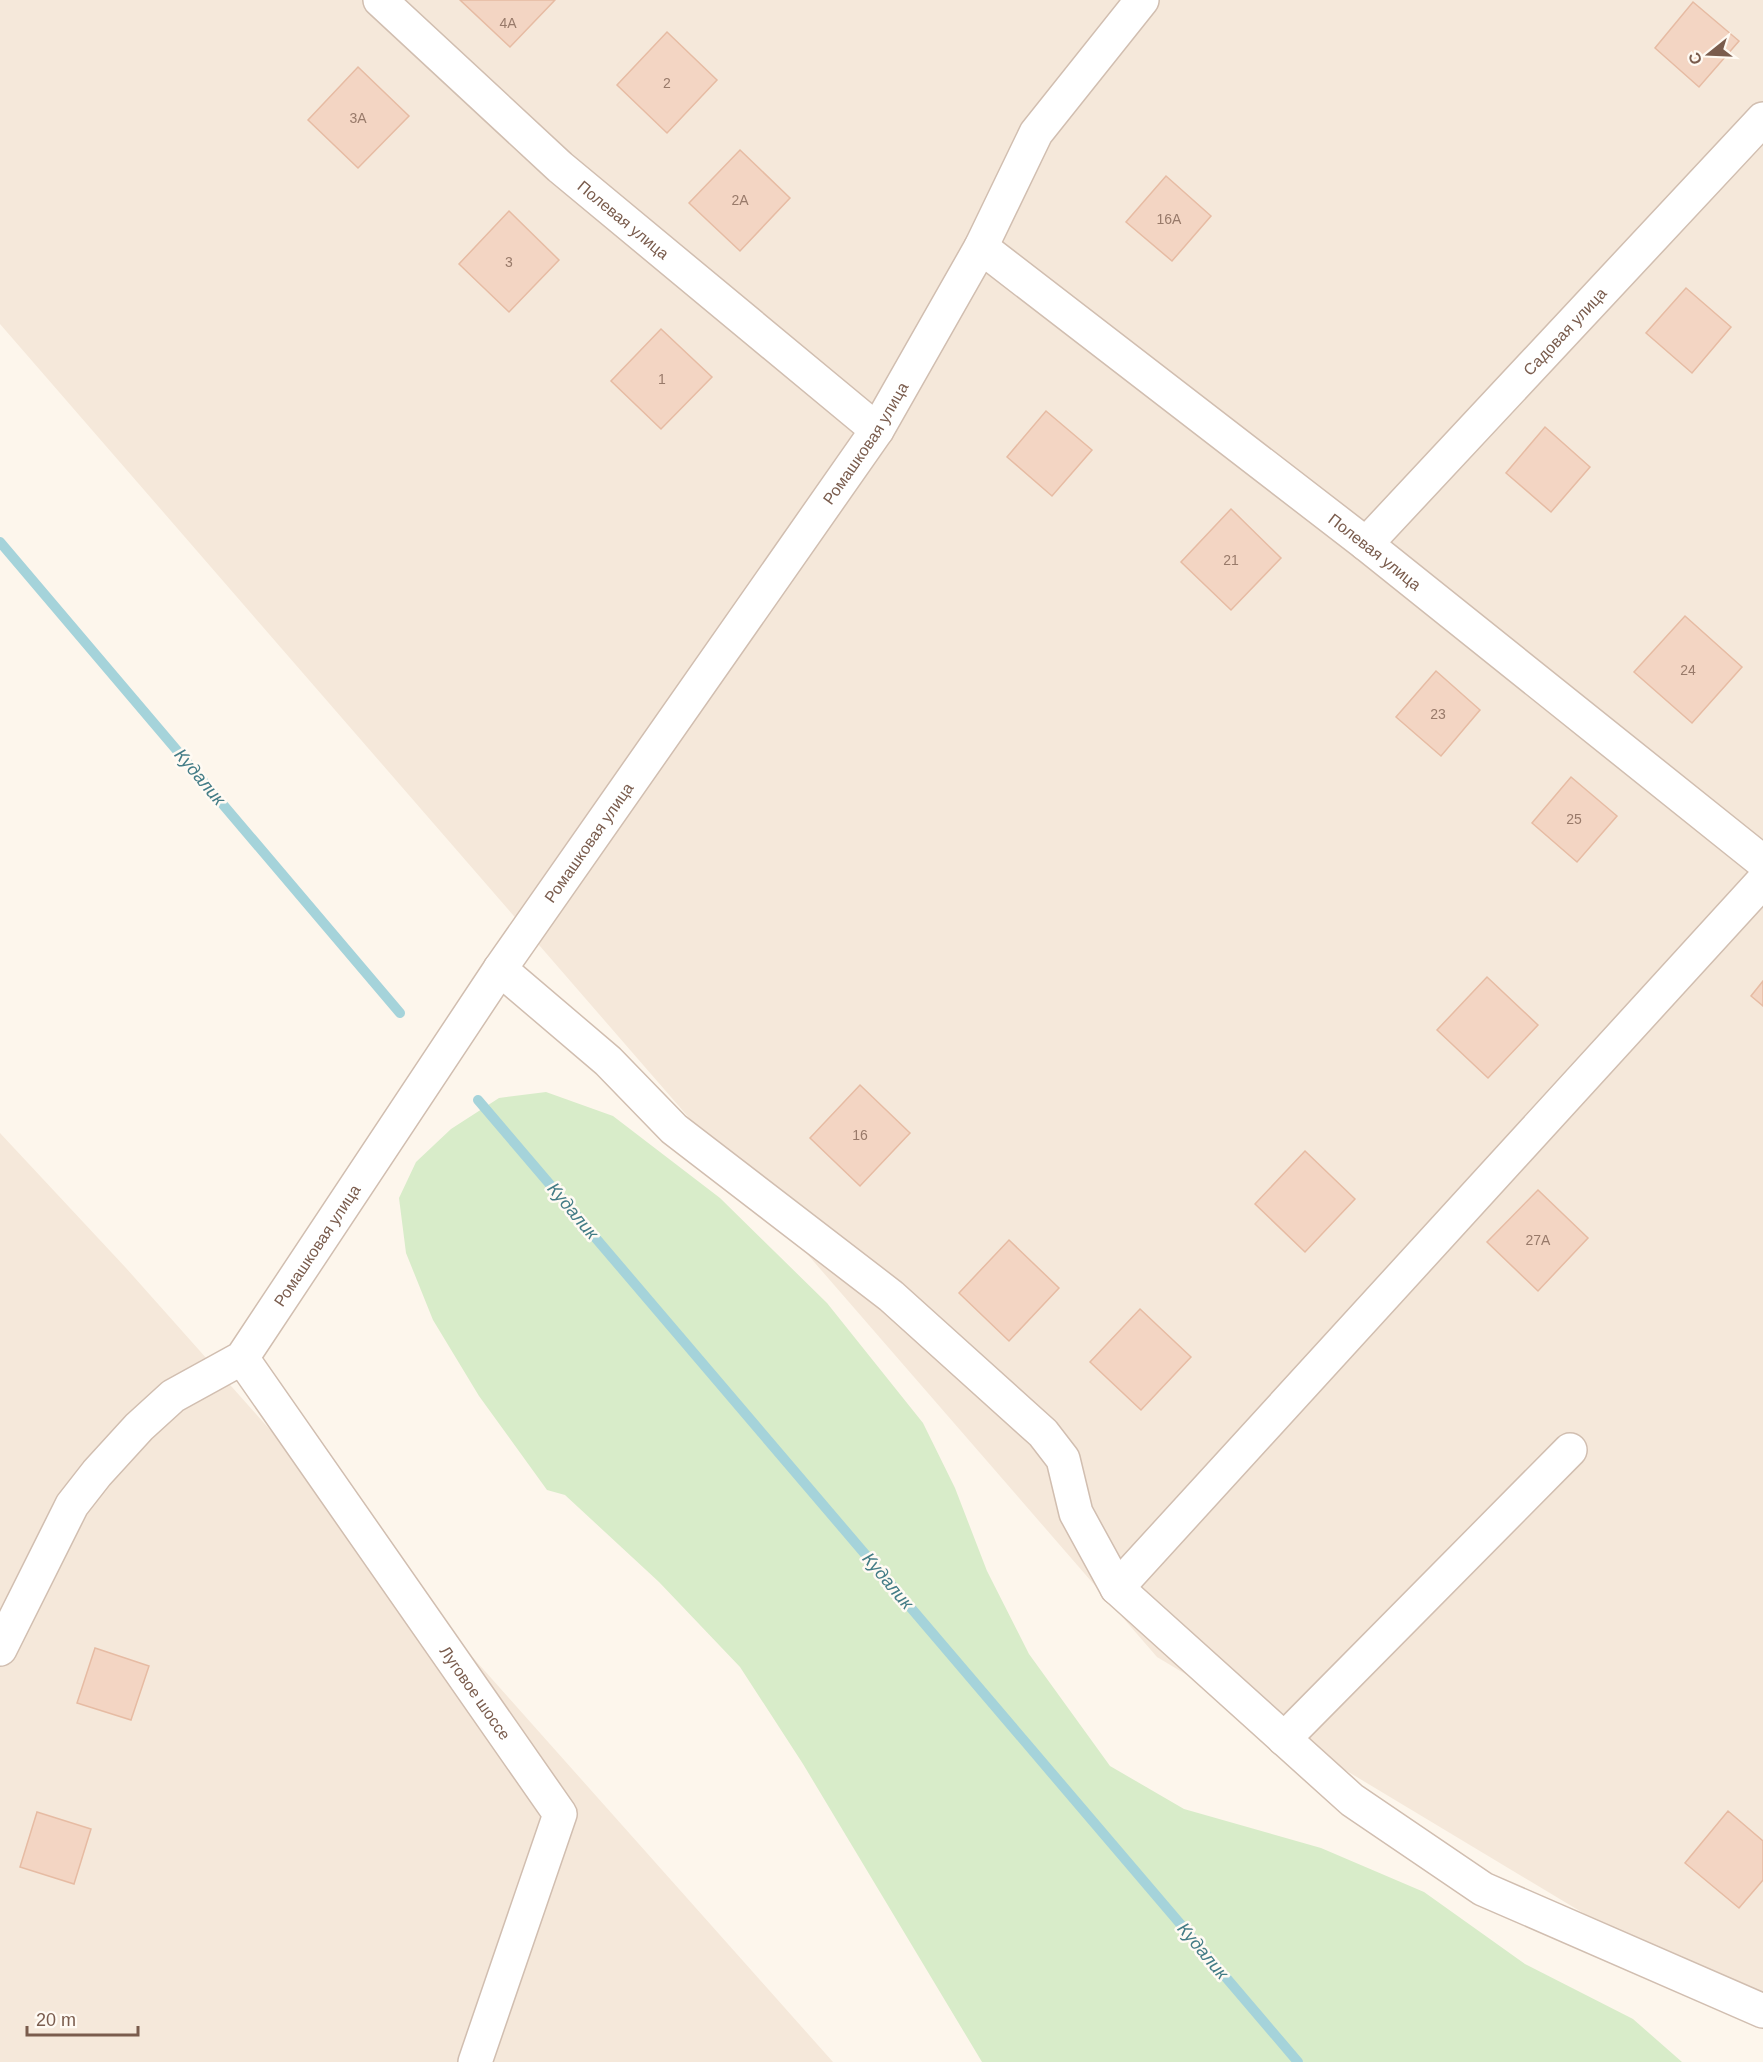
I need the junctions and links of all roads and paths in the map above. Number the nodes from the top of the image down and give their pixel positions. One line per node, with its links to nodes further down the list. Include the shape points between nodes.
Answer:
1 (380, 0): 5 (street, Полевая улица, via 560,167)
2 (1142, 0): 4 (street, Ромашковая улица, via 1036,133)
3 (1763, 119): 6 (street, Садовая улица)
4 (981, 247): 5 (street, Ромашковая улица); 6 (street, Полевая улица)
5 (878, 430): 9 (street, Ромашковая улица)
6 (1366, 544): 7 (street, Полевая улица)
7 (1763, 862)
8 (1763, 881): 12 (street)
9 (500, 969): 10 (street, Ромашковая улица); 12 (street, via 608,1062 674,1129 891,1296 1043,1433 1063,1460 1076,1513)
10 (242, 1358): 13 (street, Ромашковая улица, via 173,1396 97,1473 72,1505); 16 (street, Луговое шоссе, via 560,1814)
11 (1570, 1450): 14 (street)
12 (1118, 1588): 14 (street)
13 (0, 1649)
14 (1284, 1739): 15 (street, via 1352,1800 1483,1889)
15 (1763, 2011)
16 (475, 2062)

